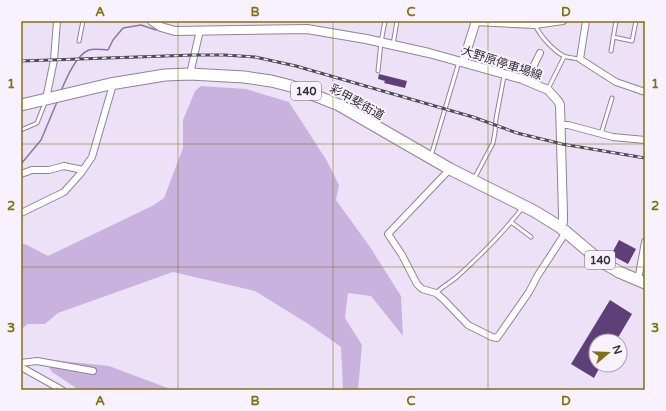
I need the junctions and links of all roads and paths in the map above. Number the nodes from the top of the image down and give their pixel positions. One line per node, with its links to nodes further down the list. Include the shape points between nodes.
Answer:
1 (57, 21): 30 (street, via 54,60)
2 (83, 21): 14 (lane)
3 (152, 21): 12 (main road, 大野原停車場線, via 161,27 180,31)
4 (385, 21): 15 (lane)
5 (397, 21): 16 (lane)
6 (475, 21): 11 (street); 21 (main road)
7 (563, 21): 11 (street)
8 (586, 21): 20 (street)
9 (616, 21): 13 (lane)
10 (636, 21): 13 (lane, via 632,40)
11 (535, 23): 19 (lane, via 539,34)
12 (200, 30): 15 (main road, 大野原停車場線, via 307,29); 23 (street)
13 (613, 37): 17 (lane)
14 (79, 41)
15 (381, 42): 16 (main road, 大野原停車場線); 22 (lane)
16 (393, 45): 21 (main road, 大野原停車場線)
17 (611, 51)
18 (540, 53): 25 (street, via 534,65 534,74)
19 (564, 57): 20 (lane); 27 (lane)
20 (580, 59): 28 (street, via 616,82)
21 (461, 61): 24 (main road, 大野原停車場線); 36 (lane)
22 (378, 71)
23 (190, 74): 26 (highway, 彩甲斐街道 / 140, via 165,75); 36 (highway, 彩甲斐街道 / 140, via 244,77 292,86 338,105)
24 (504, 74): 25 (main road, 大野原停車場線); 40 (lane, via 493,143)
25 (528, 82): 27 (main road, 大野原停車場線)
26 (110, 84): 30 (highway, 彩甲斐街道 / 140); 38 (street, via 112,88 92,157)
27 (548, 90): 32 (main road, 大野原停車場線, via 560,106)
28 (645, 92)
29 (612, 98): 34 (lane)
30 (46, 99): 31 (highway, 彩甲斐街道 / 140); 33 (lane, via 37,123)
31 (21, 105)
32 (561, 125): 34 (street); 44 (main road, 大野原停車場線)
33 (21, 130)
34 (601, 134): 35 (street)
35 (645, 140)
36 (430, 158): 37 (highway, 彩甲斐街道 / 140)
37 (450, 169): 40 (highway, 彩甲斐街道 / 140); 48 (street, via 388,234 417,284 422,289)
38 (83, 170): 39 (street, via 64,166); 42 (street, via 64,192)
39 (21, 174)
40 (473, 182): 41 (highway, 彩甲斐街道 / 140)
41 (524, 206): 43 (lane); 44 (highway, 彩甲斐街道 / 140)
42 (21, 212)
43 (511, 222): 45 (lane); 48 (lane, via 457,277)
44 (563, 230): 47 (highway, 彩甲斐街道 / 140, via 599,260); 48 (street, via 529,292 497,338 468,325)
45 (531, 237)
46 (645, 242): 47 (street)
47 (641, 282)
48 (436, 293)
49 (21, 363): 51 (street, via 37,361)
50 (21, 366): 52 (street)
51 (93, 371)
52 (62, 390)

